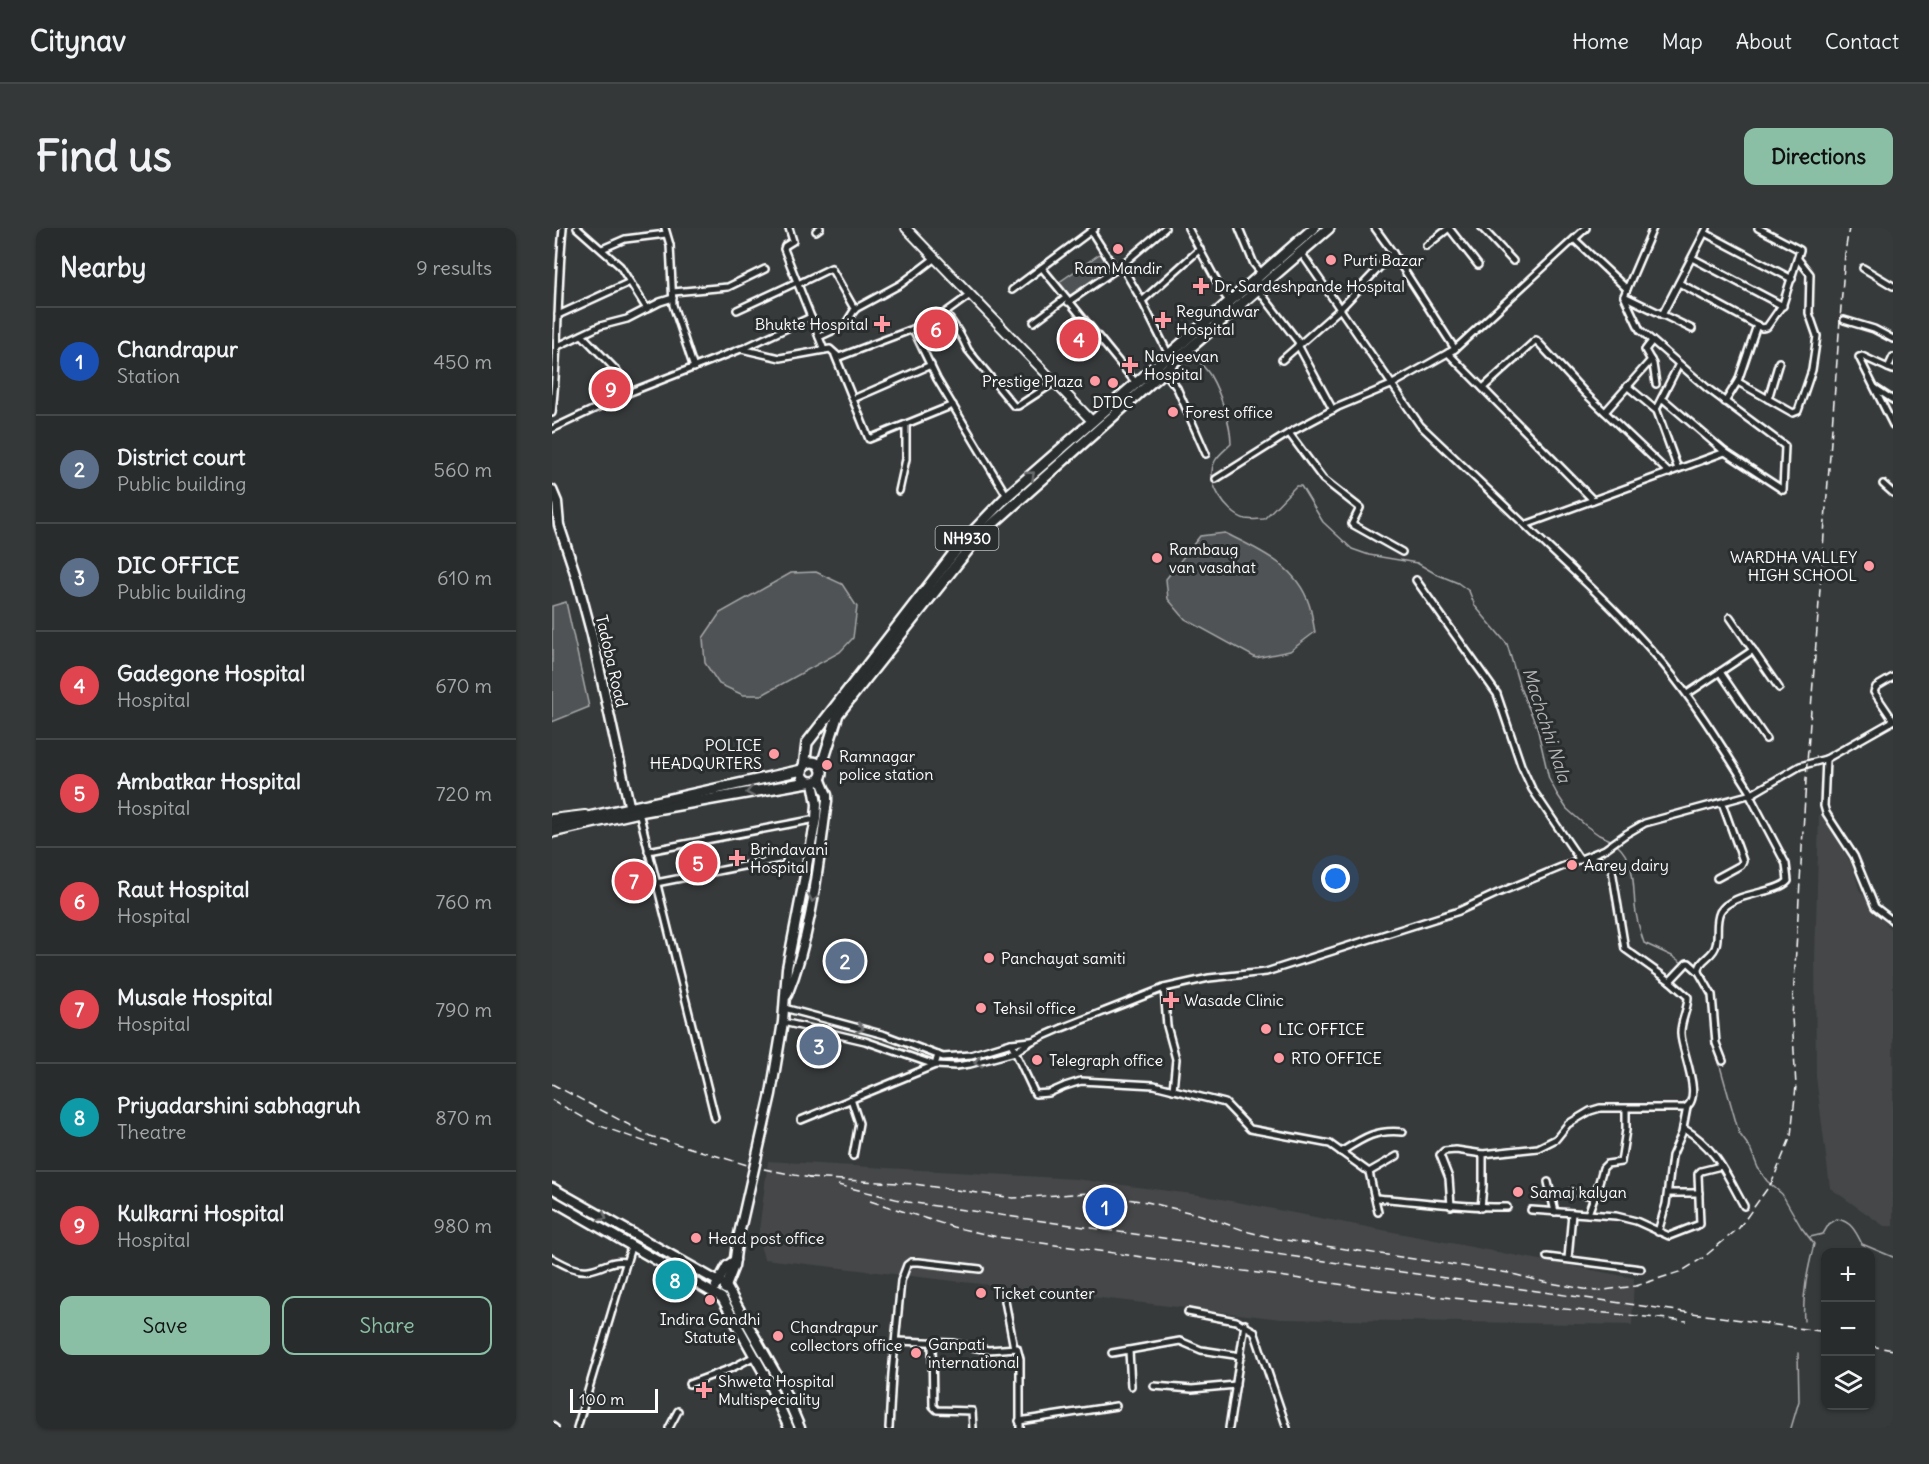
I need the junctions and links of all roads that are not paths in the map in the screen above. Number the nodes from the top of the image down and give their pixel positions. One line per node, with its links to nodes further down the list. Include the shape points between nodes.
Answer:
1 (562, 228): 25 (street)
2 (577, 228): 21 (street)
3 (789, 228): 39 (street, via 793,241 784,248)
4 (906, 228): 27 (street)
5 (1165, 228): 33 (street)
6 (1188, 228): 22 (street)
7 (1239, 228): 36 (street)
8 (1314, 228): 23 (highway, NH930)
9 (1329, 228): 23 (highway, NH930)
10 (1375, 228): 24 (street)
11 (1449, 228): 20 (street); 31 (street)
12 (1482, 228): 30 (street)
13 (1586, 228): 19 (street)
14 (1653, 228): 43 (street)
15 (1758, 228): 29 (street, via 1798,248)
16 (1093, 229): 32 (street); 33 (street)
17 (1706, 230): 28 (street); 37 (street)
18 (665, 231): 21 (street, via 625,239); 45 (street)
19 (1575, 240): 43 (street); 73 (street)
20 (1426, 246)
21 (602, 249): 38 (street)
22 (1200, 249): 49 (street); 50 (street)
23 (1298, 249): 36 (highway, NH930); 41 (highway, NH930); 53 (street)
24 (1393, 253): 53 (street); 73 (street)
25 (560, 256): 26 (street); 57 (street)
26 (552, 257)
27 (935, 258): 46 (street); 55 (street, via 901,284)
28 (1692, 258): 40 (street); 51 (street)
29 (1798, 259): 37 (street); 99 (street, via 1810,274 1809,313 1817,333 1812,370 1796,413)
30 (1513, 261)
31 (1478, 265)
32 (1042, 268): 44 (street); 48 (street)
33 (1118, 268): 48 (street); 49 (street)
34 (1863, 268): 42 (street)
35 (765, 269): 45 (street, via 728,287)
36 (1260, 272): 41 (highway, NH930)
37 (1792, 279): 51 (street)
38 (630, 282): 52 (street); 57 (street)
39 (797, 283): 54 (street); 55 (street, via 831,268); 59 (street)
40 (1679, 283): 58 (street); 62 (street)
41 (1256, 286): 50 (highway, NH930); 66 (highway, NH930); 70 (street)
42 (1893, 286)
43 (1627, 289): 47 (street)
44 (1012, 290)
45 (673, 295): 52 (street); 85 (street)
46 (970, 295): 56 (street); 88 (street)
47 (1624, 296): 58 (street); 69 (street, via 1640,330)
48 (1067, 300): 61 (street); 90 (street)
49 (1142, 301): 78 (street)
50 (1230, 301): 66 (highway, NH930)
51 (1783, 306): 62 (street, via 1767,327)
52 (647, 309): 65 (street)
53 (1340, 309): 70 (street); 92 (street)
54 (738, 310)
55 (855, 310): 67 (street, via 846,323)
56 (945, 313): 63 (street); 88 (street, via 968,350 1014,406)
57 (558, 315): 71 (street)
58 (1662, 315): 64 (street)
59 (811, 317): 67 (street); 72 (street)
60 (1844, 320): 68 (street)
61 (1034, 322)
62 (1757, 325): 89 (street)
63 (913, 329): 76 (street, via 839,357); 83 (street)
64 (1692, 329)
65 (582, 335): 71 (street); 96 (street, via 618,372)
66 (1198, 336): 75 (highway, NH930)
67 (819, 337): 74 (street)
68 (1893, 339)
69 (1652, 341): 81 (street, via 1645,350); 84 (street)
70 (1299, 344): 80 (street); 104 (street)
71 (558, 346): 106 (street)
72 (741, 349): 74 (street, via 780,358); 85 (street)
73 (1455, 349): 77 (street)
74 (824, 350): 76 (street)
75 (1180, 351): 78 (highway, NH930); 87 (highway, NH930)
76 (835, 353): 98 (street)
77 (1448, 353): 92 (street); 95 (street)
78 (1169, 355): 90 (highway, NH930)
79 (1893, 357): 86 (street)
80 (1282, 360)
81 (1652, 360): 91 (street); 93 (street)
82 (1779, 362): 99 (street)
83 (931, 364): 98 (street); 102 (street)
84 (1679, 364): 97 (street); 101 (street)
85 (694, 368): 96 (street)
86 (1890, 369): 94 (street, via 1859,357)
87 (1164, 371): 108 (highway, NH930); 113 (street, via 1177,388)
88 (1055, 382): 108 (street)
89 (1738, 382): 99 (street); 101 (street)
90 (1136, 383): 108 (highway, NH930)
91 (1656, 384)
92 (1391, 385): 104 (street); 125 (street, via 1420,425)
93 (1627, 386): 103 (street); 105 (street)
94 (1874, 387): 100 (street); 109 (street)
95 (1483, 388): 105 (street, via 1536,340); 122 (street)
96 (628, 393): 110 (street)
97 (1662, 398): 103 (street); 112 (street)
98 (853, 399): 107 (street, via 869,439)
99 (1768, 399)
100 (1893, 400)
101 (1725, 402): 112 (street, via 1785,446 1782,490)
102 (953, 405): 107 (street); 121 (street)
103 (1656, 409): 114 (street)
104 (1334, 410): 111 (street)
105 (1605, 412): 115 (street)
106 (552, 413)
107 (906, 424): 119 (street, via 906,459)
108 (1096, 424): 121 (highway, NH930, one-way to 108); 138 (highway, NH930, via 975,541 838,714)
109 (1893, 425)
110 (552, 429)
111 (1289, 433): 116 (street); 126 (street, via 1323,479 1360,508 1352,524)
112 (1725, 452): 114 (street)
113 (1206, 454)
114 (1678, 469): 115 (street)
115 (1669, 473): 122 (street)
116 (1216, 479)
117 (1883, 484): 120 (street)
118 (552, 490): 123 (main road, Tadoba Road)
119 (899, 491)
120 (1893, 493)
121 (1007, 496): 137 (highway, NH930, via 961,544 807,743)
122 (1593, 500): 125 (street)
123 (555, 512): 124 (main road, Tadoba Road)
124 (556, 525): 142 (main road, Tadoba Road, via 577,579)
125 (1525, 525): 133 (street, via 1639,636)
126 (1402, 552)
127 (1416, 580): 151 (street, via 1497,694 1527,777)
128 (1730, 617): 129 (street)
129 (1753, 650): 130 (street); 132 (street)
130 (1720, 672): 133 (street); 135 (street)
131 (1893, 677): 134 (street, via 1874,692)
132 (1779, 688)
133 (1687, 694): 140 (street)
134 (1893, 721): 136 (street)
135 (1766, 739)
136 (1826, 759): 140 (street, via 1800,766); 154 (street, via 1826,813 1854,856 1875,907)
137 (803, 768): 138 (highway, via 812,762); 139 (highway, via 803,777); 142 (highway)
138 (821, 768): 139 (highway, NH930)
139 (814, 781): 142 (highway, one-way to 142); 145 (main road); 158 (main road, one-way to 158, via 825,791 827,801 817,878 797,970)
140 (1751, 794): 141 (street); 155 (street, via 1786,864 1788,881 1726,905 1718,918 1716,946 1700,964)
141 (1722, 803): 149 (street, via 1655,819); 152 (street, via 1743,861 1741,866)
142 (633, 811): 143 (highway); 147 (highway); 148 (street)
143 (596, 815): 144 (street); 146 (highway)
144 (552, 819)
145 (816, 819): 148 (street); 158 (main road, via 787,968)
146 (552, 825)
147 (552, 832)
148 (648, 851): 153 (street)
149 (1588, 857): 151 (street); 156 (street, via 1608,863 1612,870 1625,949)
150 (779, 859): 153 (street)
151 (1580, 860): 157 (street, via 1460,911 1266,972)
152 (1717, 878)
153 (656, 883): 170 (street)
154 (1893, 921)
155 (1699, 972): 156 (street, via 1687,963); 164 (street, via 1712,995 1716,1043)
156 (1670, 981): 168 (street, via 1688,997 1681,1032 1693,1097)
157 (1164, 988): 160 (street); 166 (street, via 1167,1026 1177,1062)
158 (784, 1006): 159 (main road); 163 (street, one-way to 163)
159 (783, 1022): 165 (street, via 866,1041); 206 (main road, bridge, via 735,1260)
160 (1032, 1041): 161 (street); 162 (street)
161 (1011, 1043): 162 (street); 163 (street, via 953,1058)
162 (1015, 1052): 165 (street, one-way to 165, via 970,1064); 166 (street, via 1035,1094 1049,1094 1081,1081 1140,1083)
163 (938, 1055): 165 (street)
164 (1723, 1061)
165 (934, 1065): 167 (street)
166 (1173, 1090): 174 (street, via 1225,1103 1250,1129 1326,1143)
167 (850, 1099): 171 (street); 176 (street, via 859,1123)
168 (1687, 1107): 169 (street); 172 (street)
169 (1626, 1109): 175 (street, via 1590,1111 1565,1126 1552,1142 1538,1148); 185 (street, via 1621,1162 1604,1166)
170 (715, 1118)
171 (801, 1120)
172 (1683, 1128): 178 (street, via 1704,1142); 183 (street, via 1673,1152)
173 (1403, 1132): 174 (street, via 1377,1133)
174 (1341, 1152): 179 (street)
175 (1483, 1154): 188 (street, via 1456,1150 1440,1154 1449,1178); 190 (street)
176 (853, 1156)
177 (1397, 1156): 179 (street)
178 (1721, 1166): 184 (street, via 1699,1172); 189 (street)
179 (1369, 1172): 186 (street)
180 (1548, 1182): 194 (street)
181 (552, 1188): 197 (main road, one-way to 197)
182 (1571, 1192): 185 (street)
183 (1668, 1193): 184 (street); 198 (street)
184 (1700, 1193): 198 (street, via 1700,1224 1673,1236)
185 (1594, 1196): 196 (street)
186 (1375, 1198): 188 (street); 193 (street)
187 (553, 1201): 199 (main road)
188 (1451, 1206): 190 (street)
189 (1744, 1206)
190 (1481, 1208): 191 (street)
191 (1508, 1208)
192 (1531, 1210): 194 (street)
193 (1378, 1212)
194 (1555, 1212): 195 (street)
195 (1572, 1213): 196 (street); 202 (street)
196 (1588, 1214): 198 (street, via 1626,1218)
197 (630, 1232): 199 (main road); 206 (main road)
198 (1658, 1232)
199 (628, 1245): 203 (street); 207 (main road)
200 (1547, 1257): 202 (street)
201 (552, 1258): 203 (street, via 570,1268 584,1270 616,1260)
202 (1568, 1260): 205 (street)
203 (626, 1262): 226 (street)
204 (980, 1269): 212 (street, via 919,1262 907,1265 901,1281)
205 (1641, 1269)
206 (722, 1284): 207 (main road); 208 (main road); 229 (main road, via 780,1381)
207 (713, 1291): 208 (main road)
208 (722, 1298): 217 (main road)
209 (1005, 1300): 214 (street)
210 (1188, 1312): 211 (street)
211 (1245, 1324): 218 (street); 233 (street, via 1257,1336)
212 (896, 1341): 213 (street); 230 (street)
213 (932, 1343): 214 (street, via 988,1350); 231 (street, via 933,1406 937,1410 972,1411)
214 (1014, 1348): 225 (street, via 1020,1359)
215 (1129, 1351): 216 (street); 218 (street, via 1180,1341 1201,1350); 221 (street)
216 (1112, 1353)
217 (755, 1356): 219 (street); 228 (main road)
218 (1241, 1356): 220 (street)
219 (689, 1384)
220 (1236, 1385): 222 (street, via 1192,1389); 232 (street)
221 (1131, 1386)
222 (1154, 1386)
223 (1116, 1406): 225 (street)
224 (678, 1411): 227 (street)
225 (1019, 1425)
226 (577, 1428)
227 (669, 1428)
228 (789, 1428)
229 (800, 1428)
230 (889, 1428)
231 (973, 1428)
232 (1229, 1428)
233 (1287, 1428)

